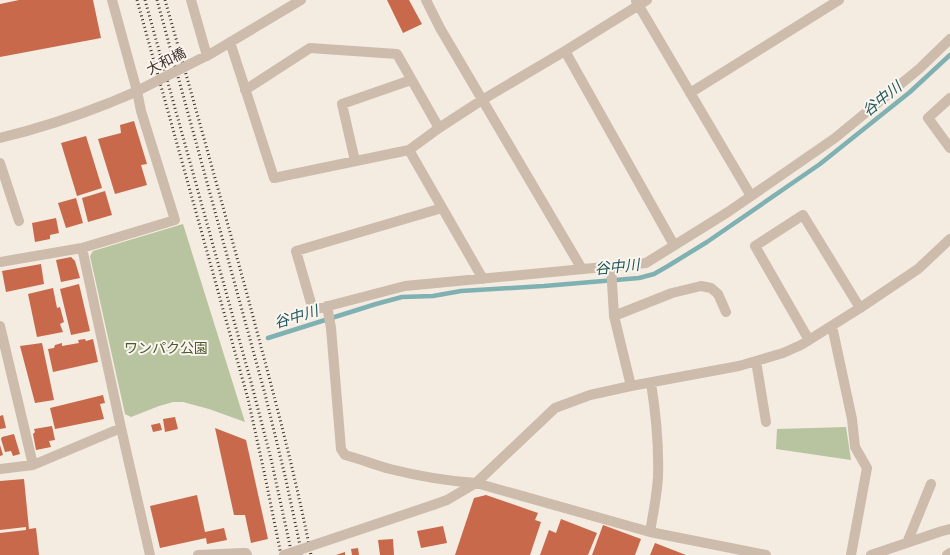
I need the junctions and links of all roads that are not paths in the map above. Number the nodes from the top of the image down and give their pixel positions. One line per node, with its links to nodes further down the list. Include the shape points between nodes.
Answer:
1 (112, 0): 12 (street)
2 (191, 0): 10 (street)
3 (301, 0): 8 (street, 大和橋)
4 (426, 0): 16 (street)
5 (839, 0): 14 (street)
6 (641, 2): 9 (street); 14 (street)
7 (950, 39): 23 (street, via 919,69 834,138)
8 (230, 42): 10 (street, 大和橋); 13 (street)
9 (565, 51): 16 (street); 27 (street)
10 (204, 57): 12 (street, 大和橋, bridge)
11 (411, 80): 13 (street, via 397,54 310,48); 17 (street); 21 (street, via 342,104)
12 (141, 89): 18 (street, 大和橋, via 60,122); 28 (street, via 141,111 175,220)
13 (246, 90): 21 (street, via 274,178)
14 (690, 93): 23 (street)
15 (950, 98): 19 (street, via 928,118)
16 (482, 100): 17 (street); 30 (street)
17 (439, 128): 20 (street)
18 (0, 138)
19 (950, 148)
20 (409, 150): 21 (street); 24 (street)
21 (355, 161)
22 (0, 163): 25 (street)
23 (751, 196): 27 (street)
24 (442, 208): 32 (street); 33 (street, via 296,251 313,310)
25 (19, 221)
26 (950, 239): 34 (street, via 918,269)
27 (674, 245): 31 (street, via 646,262)
28 (82, 248): 29 (street); 44 (street)
29 (0, 262)
30 (582, 269): 31 (street); 32 (street)
31 (611, 269): 36 (street)
32 (483, 279): 33 (street, via 405,286)
33 (327, 306): 47 (street, via 341,448 345,455 422,476)
34 (860, 308): 38 (street); 39 (street, via 803,215 755,246)
35 (726, 312): 36 (street, via 718,294 711,288 701,286 672,293)
36 (614, 316): 42 (street)
37 (0, 326): 45 (street)
38 (832, 326): 39 (street); 58 (street, via 852,418 855,447 867,468)
39 (809, 340): 40 (street, via 783,353)
40 (756, 361): 41 (street); 43 (street)
41 (651, 383): 42 (street); 50 (street, via 658,444 658,479)
42 (631, 386): 47 (street, via 590,395 556,408)
43 (766, 422)
44 (121, 428): 45 (street); 53 (street)
45 (33, 465): 46 (street)
46 (0, 469)
47 (476, 483): 50 (street); 56 (street, bridge, via 447,500)
48 (931, 484): 51 (street)
49 (950, 529): 51 (street)
50 (650, 532): 57 (street)
51 (907, 543): 59 (street)
52 (950, 553): 60 (street)
53 (150, 555)
54 (198, 555): 55 (street)
55 (247, 555)
56 (284, 555)
57 (766, 555)
58 (851, 555)
59 (871, 555)
60 (947, 555)

